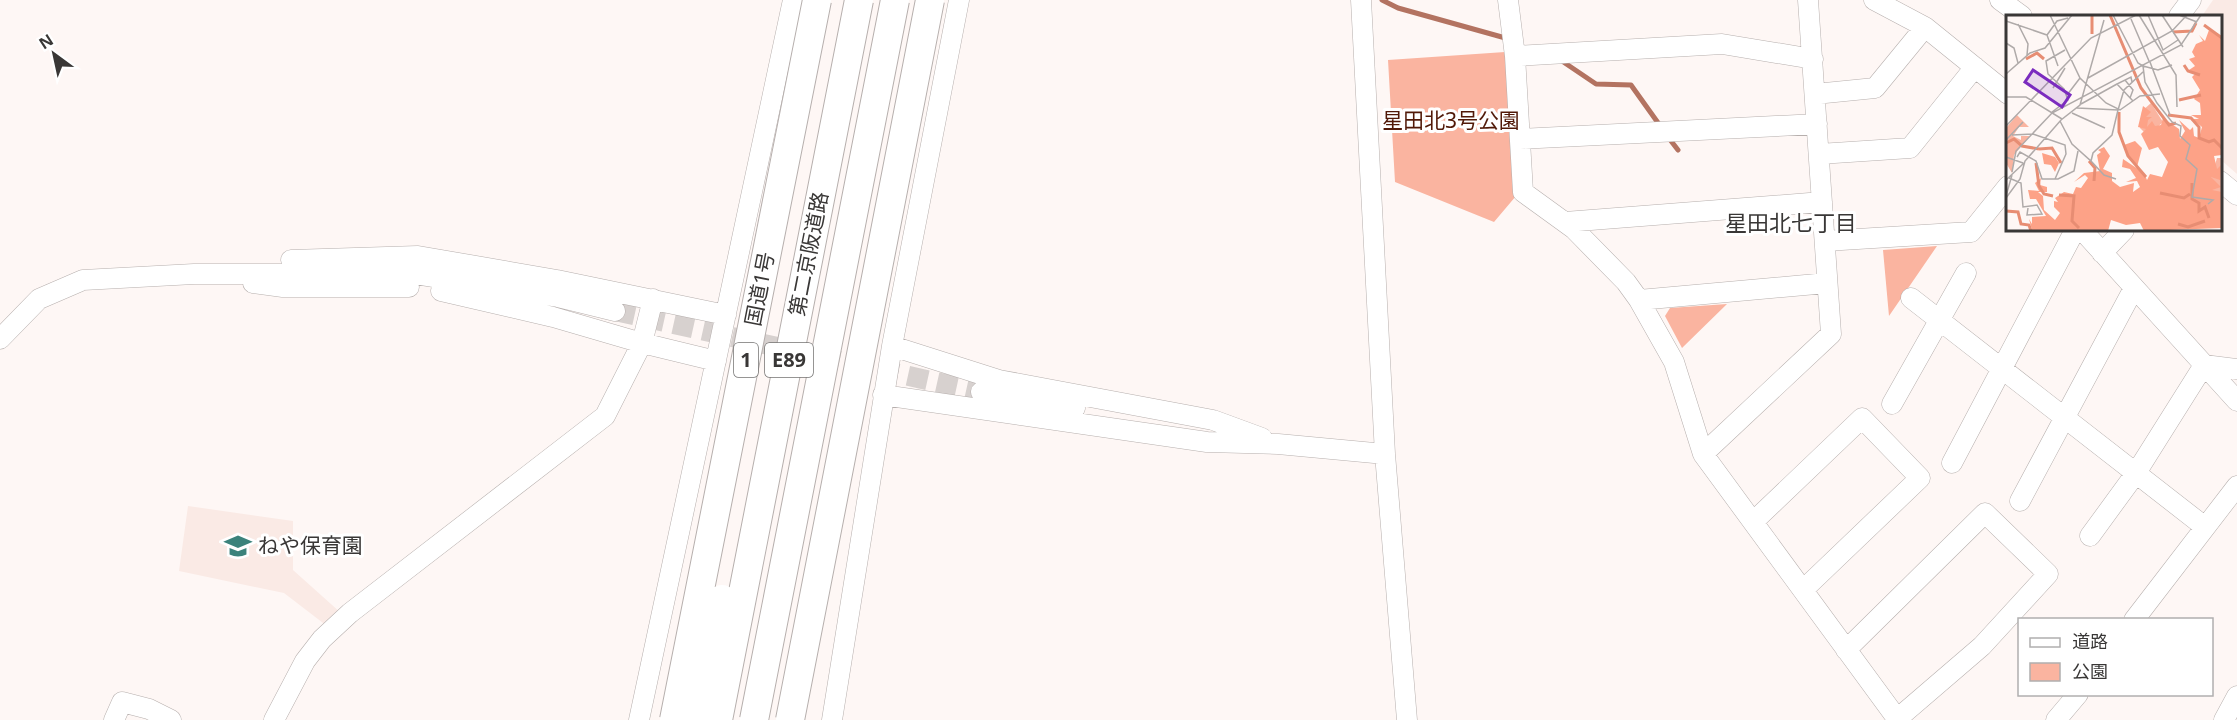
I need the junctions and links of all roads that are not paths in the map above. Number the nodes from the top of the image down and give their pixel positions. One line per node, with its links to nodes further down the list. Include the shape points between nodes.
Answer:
1 (793, 0): 45 (street)
2 (817, 0): 79 (highway, 国道1号 / 1, bridge)
3 (859, 0): 43 (highway, 第二京阪道路 / E89, bridge)
4 (895, 0): 44 (highway, 第二京阪道路 / E89, bridge)
5 (931, 0): 21 (street, via 925,66); 84 (highway, bridge)
6 (959, 0): 21 (street)
7 (1361, 0): 60 (street)
8 (1508, 0): 16 (street)
9 (1808, 0): 17 (street)
10 (1874, 0): 15 (street)
11 (2000, 0): 13 (street)
12 (2191, 0): 14 (street)
13 (2022, 10)
14 (2180, 15)
15 (1925, 27): 18 (street); 20 (street, via 1875,88)
16 (1515, 56): 17 (street, via 1722,44); 23 (street)
17 (1813, 59): 20 (street)
18 (1975, 67): 19 (street); 24 (street, via 1911,148)
19 (2006, 93)
20 (1815, 94): 22 (street)
21 (936, 116): 49 (street)
22 (1817, 124): 23 (street); 24 (street)
23 (1520, 139): 29 (street, via 1523,192)
24 (1819, 154): 28 (street)
25 (2222, 183): 27 (street)
26 (2006, 187): 33 (street, via 1971,232)
27 (2237, 195)
28 (1822, 202): 29 (street); 33 (street)
29 (1565, 222): 41 (street)
30 (2074, 231): 52 (street)
31 (2083, 231): 34 (street)
32 (2123, 231): 34 (street)
33 (1825, 241): 37 (street)
34 (2102, 253): 38 (street)
35 (1966, 273): 46 (street)
36 (194, 274): 40 (street, via 277,261 418,256); 42 (street, via 414,274 558,297); 47 (street, via 83,280 39,299); 48 (street, via 283,287 416,286 553,316)
37 (1827, 283): 41 (street); 61 (street, via 1831,334)
38 (2134, 288): 51 (street); 58 (street)
39 (1911, 298): 46 (street)
40 (653, 299): 45 (street); 48 (street)
41 (1639, 300): 61 (street, via 1674,362)
42 (615, 311)
43 (798, 311): 80 (highway, bridge, via 730,562); 81 (highway, 第二京阪道路 / E89, bridge)
44 (834, 314): 82 (highway, 第二京阪道路 / E89, bridge); 83 (highway, bridge, via 815,529)
45 (726, 315): 50 (street)
46 (1939, 320): 52 (street); 57 (street)
47 (0, 339)
48 (642, 343): 50 (street); 77 (street, via 605,416 350,613 305,661)
49 (892, 346): 55 (street); 59 (street, via 999,380 1213,420)
50 (716, 361): 78 (street)
51 (2204, 364): 53 (street); 56 (street); 63 (street)
52 (2001, 369): 58 (street); 62 (street)
53 (2237, 369)
54 (981, 392): 59 (street)
55 (883, 395): 59 (street, via 1207,442); 85 (street)
56 (2237, 401)
57 (1892, 404)
58 (2064, 418): 63 (street); 65 (street)
59 (1278, 444): 60 (street)
60 (1385, 454): 86 (street)
61 (1703, 454): 66 (street)
62 (1952, 463)
63 (2136, 473): 67 (street); 68 (street)
64 (2237, 486): 67 (street)
65 (2020, 501)
66 (1753, 522): 69 (street); 69 (street, via 1862,418 1920,478)
67 (2205, 527): 70 (street)
68 (2090, 536)
69 (1803, 590): 71 (street)
70 (2136, 618)
71 (1846, 650): 74 (street); 74 (street, via 1985,513 2048,574 1982,646)
72 (2076, 696): 87 (street)
73 (2237, 696): 88 (street)
74 (1897, 719)
75 (114, 720): 76 (street, via 122,702)
76 (171, 720)
77 (274, 720)
78 (639, 720)
79 (674, 720)
80 (696, 720)
81 (718, 720)
82 (753, 720)
83 (774, 720)
84 (790, 720)
85 (832, 720)
86 (1407, 720)
87 (2056, 720)
88 (2224, 720)

